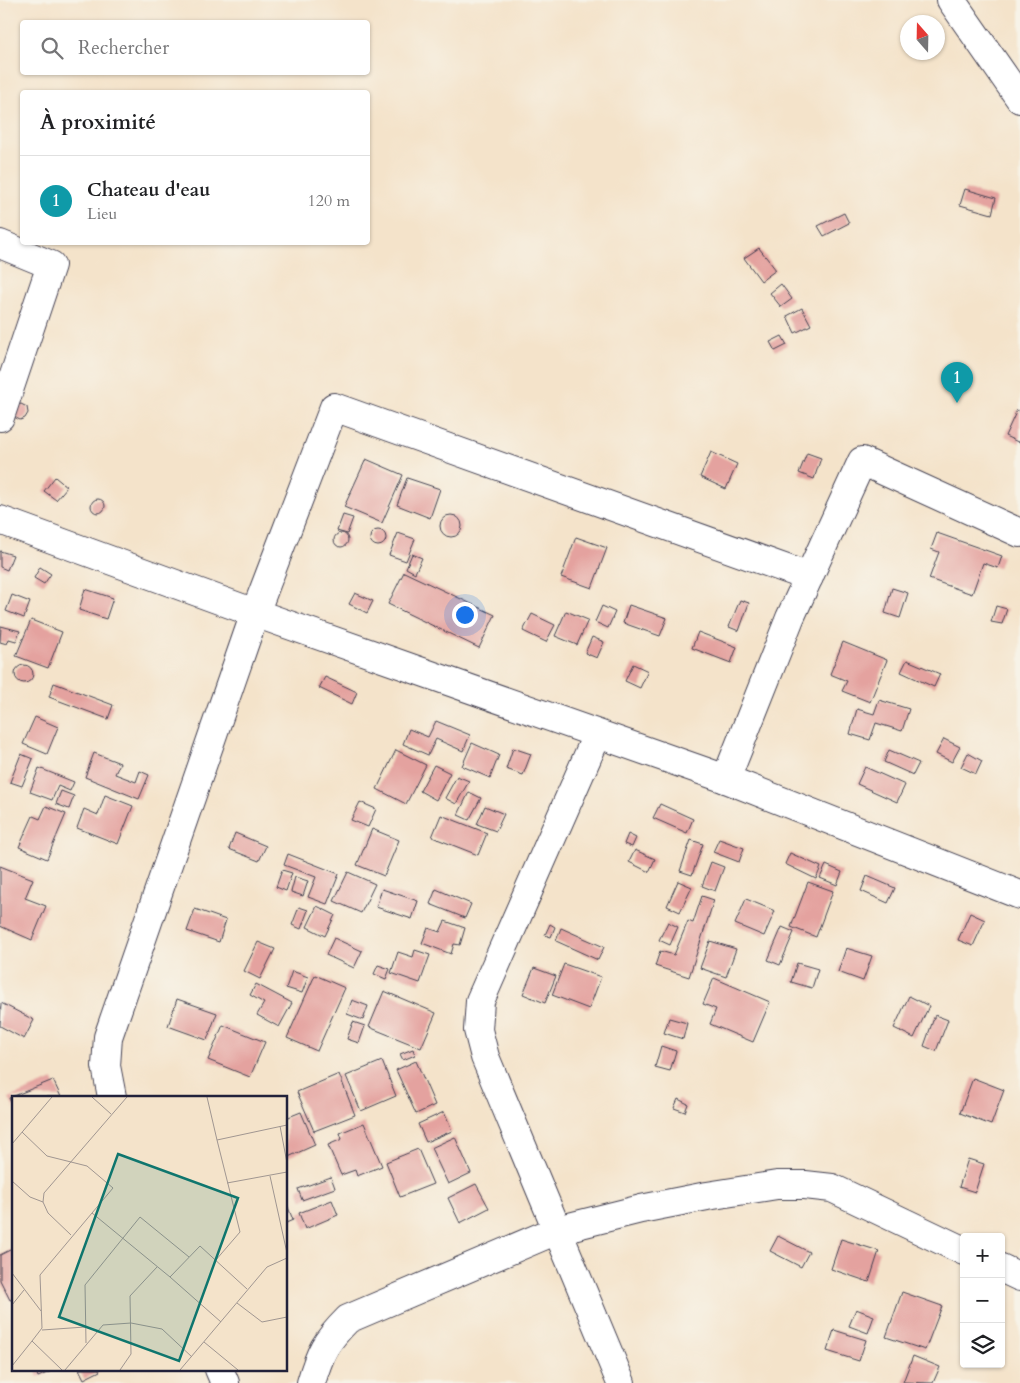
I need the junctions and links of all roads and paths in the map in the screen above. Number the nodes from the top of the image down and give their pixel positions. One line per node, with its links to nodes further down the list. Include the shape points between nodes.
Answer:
1 (951, 0): 2 (street)
2 (1020, 99)
3 (0, 244): 4 (street, via 51,265)
4 (0, 418)
5 (0, 520): 8 (street)
6 (1020, 532): 7 (street, via 862,461)
7 (809, 577): 8 (street, via 334,407); 10 (street)
8 (255, 613): 9 (street); 12 (street, via 108,1036 106,1066)
9 (597, 735): 10 (street); 13 (street, via 480,1001 478,1030 485,1057)
10 (726, 779): 11 (street)
11 (1020, 895)
12 (112, 1096)
13 (557, 1230): 14 (street, via 707,1196 777,1185 804,1185 832,1188); 17 (street, via 348,1319 332,1335 320,1355); 18 (street)
14 (960, 1249)
15 (1005, 1270): 16 (street)
16 (1020, 1277)
17 (311, 1383)
18 (621, 1383)

